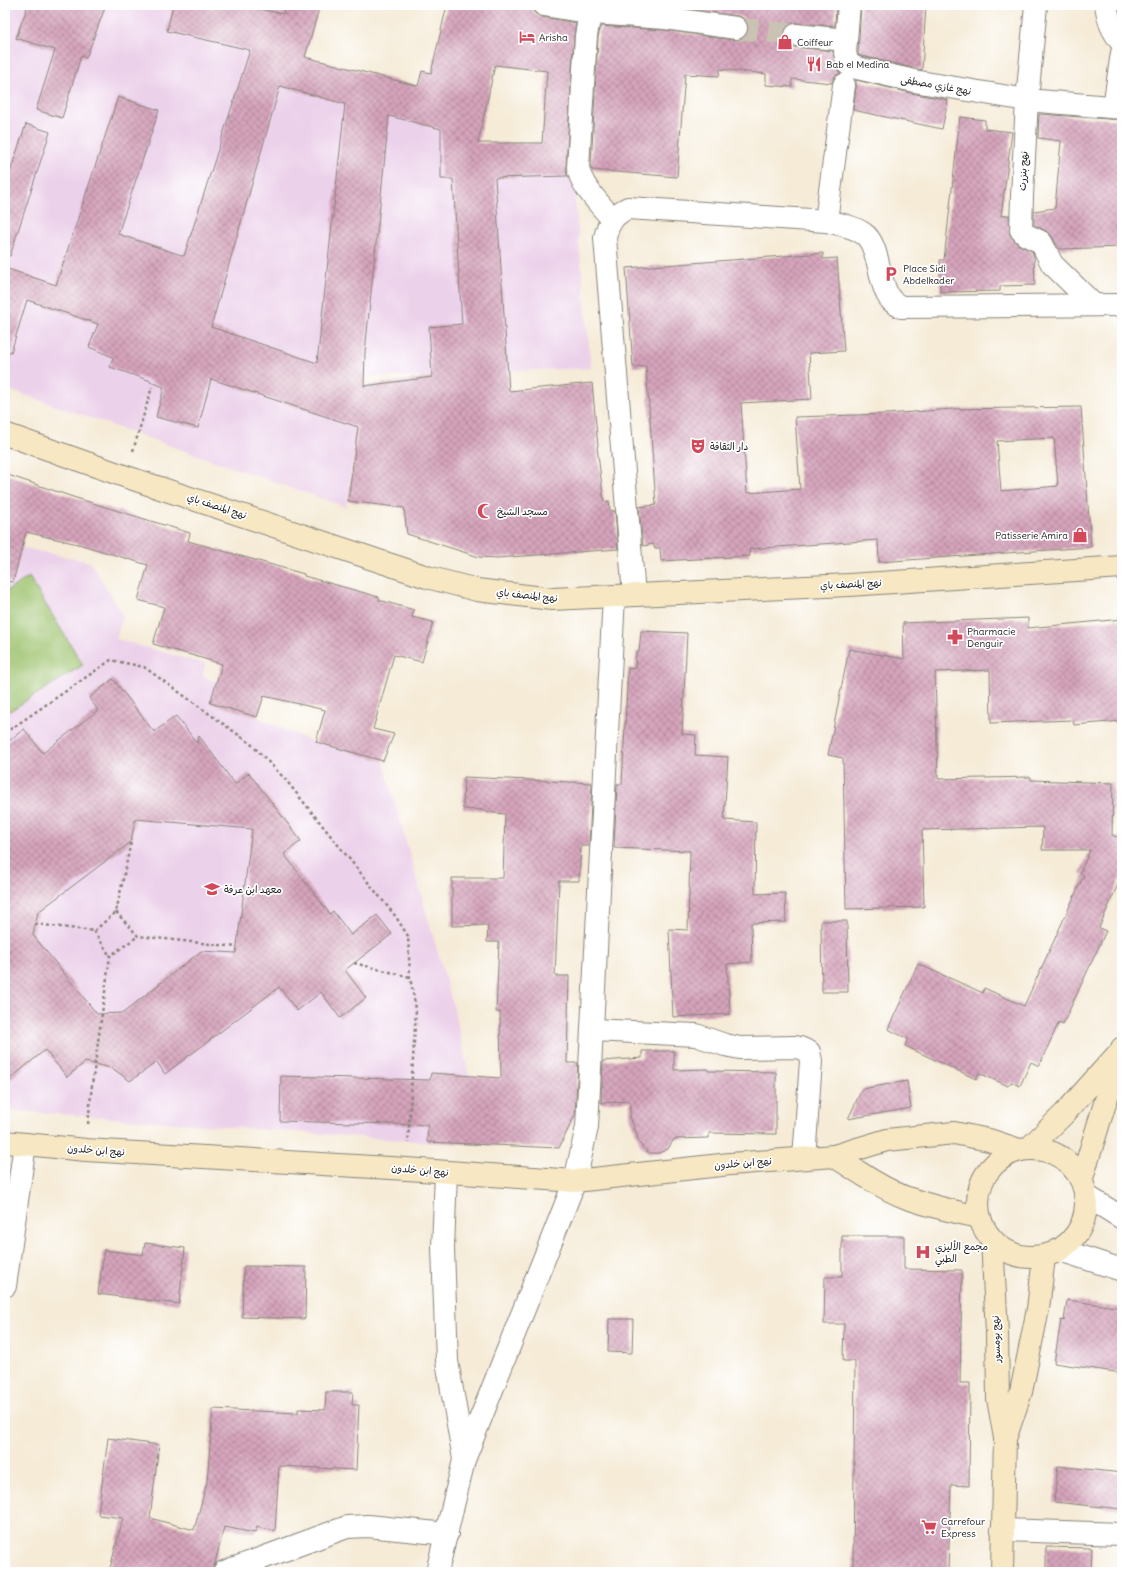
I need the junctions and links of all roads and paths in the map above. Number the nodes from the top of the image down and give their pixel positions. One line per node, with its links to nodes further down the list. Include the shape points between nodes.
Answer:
1 (544, 5): 6 (street)
2 (849, 5): 9 (street)
3 (1036, 5): 13 (street, نهج بنزرت)
4 (1106, 5): 10 (street, via 1112,31)
5 (665, 12): 6 (street); 7 (street)
6 (593, 13): 15 (street, via 586,36 578,167 583,183)
7 (736, 28)
8 (796, 35): 9 (street)
9 (846, 40): 12 (street)
10 (1122, 43)
11 (1122, 53): 14 (street)
12 (846, 73): 13 (street, نهج غازي مصطفى, via 857,68 914,81); 16 (street)
13 (1027, 100): 14 (street, نهج غازي مصطفى); 18 (street, نهج بنزرت, via 1021,230 1041,242 1052,264)
14 (1118, 107)
15 (612, 219): 16 (street, via 628,208); 23 (street, via 605,238)
16 (826, 221): 18 (street, via 866,235 872,244 886,292 891,302 901,307)
17 (1122, 304): 18 (street)
18 (1094, 305)
19 (152, 387): 21 (path)
20 (5, 434): 21 (main road, نهج المنصف باي)
21 (124, 476): 23 (main road, نهج المنصف باي, via 427,577 477,590 552,599)
22 (1122, 566): 23 (main road, نهج المنصف باي, via 849,585)
23 (624, 595): 34 (street)
24 (5, 733): 33 (path, via 112,660 144,667 250,743 285,779 396,917 408,936)
25 (131, 842): 26 (path)
26 (116, 912): 28 (path); 29 (path)
27 (36, 924): 28 (path)
28 (94, 931): 31 (path)
29 (138, 936): 30 (path); 31 (path)
30 (237, 947)
31 (110, 956): 38 (path, via 92,1085)
32 (354, 963): 33 (path)
33 (410, 977): 41 (path, via 416,1009)
34 (592, 1030): 40 (street, via 696,1035 740,1048 795,1047 809,1052 811,1061); 43 (street, via 587,1127)
35 (1121, 1050): 37 (main road, نهج بومسور, via 1064,1114); 44 (main road, نهج بومسور)
36 (15, 1143): 38 (main road, نهج ابن خلدون); 50 (street)
37 (1023, 1149): 39 (main road, نهج ابن خلدون, via 954,1133 888,1140); 44 (main road, via 1049,1151 1068,1161); 45 (main road, نهج بومسور, via 998,1161 985,1176 979,1194)
38 (86, 1150): 41 (main road, نهج ابن خلدون)
39 (834, 1156): 40 (main road, نهج ابن خلدون); 45 (main road, via 906,1197)
40 (804, 1158): 43 (main road, نهج ابن خلدون)
41 (407, 1169): 42 (main road, نهج ابن خلدون)
42 (446, 1173): 43 (main road, نهج ابن خلدون); 52 (street, via 443,1248 447,1361)
43 (575, 1181): 52 (street)
44 (1084, 1187): 46 (street); 48 (main road, نهج بومسور, via 1083,1216 1075,1237)
45 (979, 1217): 47 (main road, نهج بومسور)
46 (1122, 1218)
47 (992, 1240): 48 (main road, نهج بومسور, via 1007,1252 1025,1258); 51 (main road, نهج بومسور, via 998,1398)
48 (1052, 1254): 49 (street); 51 (main road, نهج بومسور, via 1021,1392)
49 (1122, 1270)
50 (5, 1286)
51 (1006, 1438): 53 (main road, نهج بومسور)
52 (464, 1460): 54 (street)
53 (1002, 1530): 55 (street); 58 (main road, نهج بومسور)
54 (447, 1534): 56 (street, via 368,1526 347,1527); 57 (street)
55 (1122, 1534)
56 (224, 1572)
57 (437, 1572)
58 (1002, 1572)

